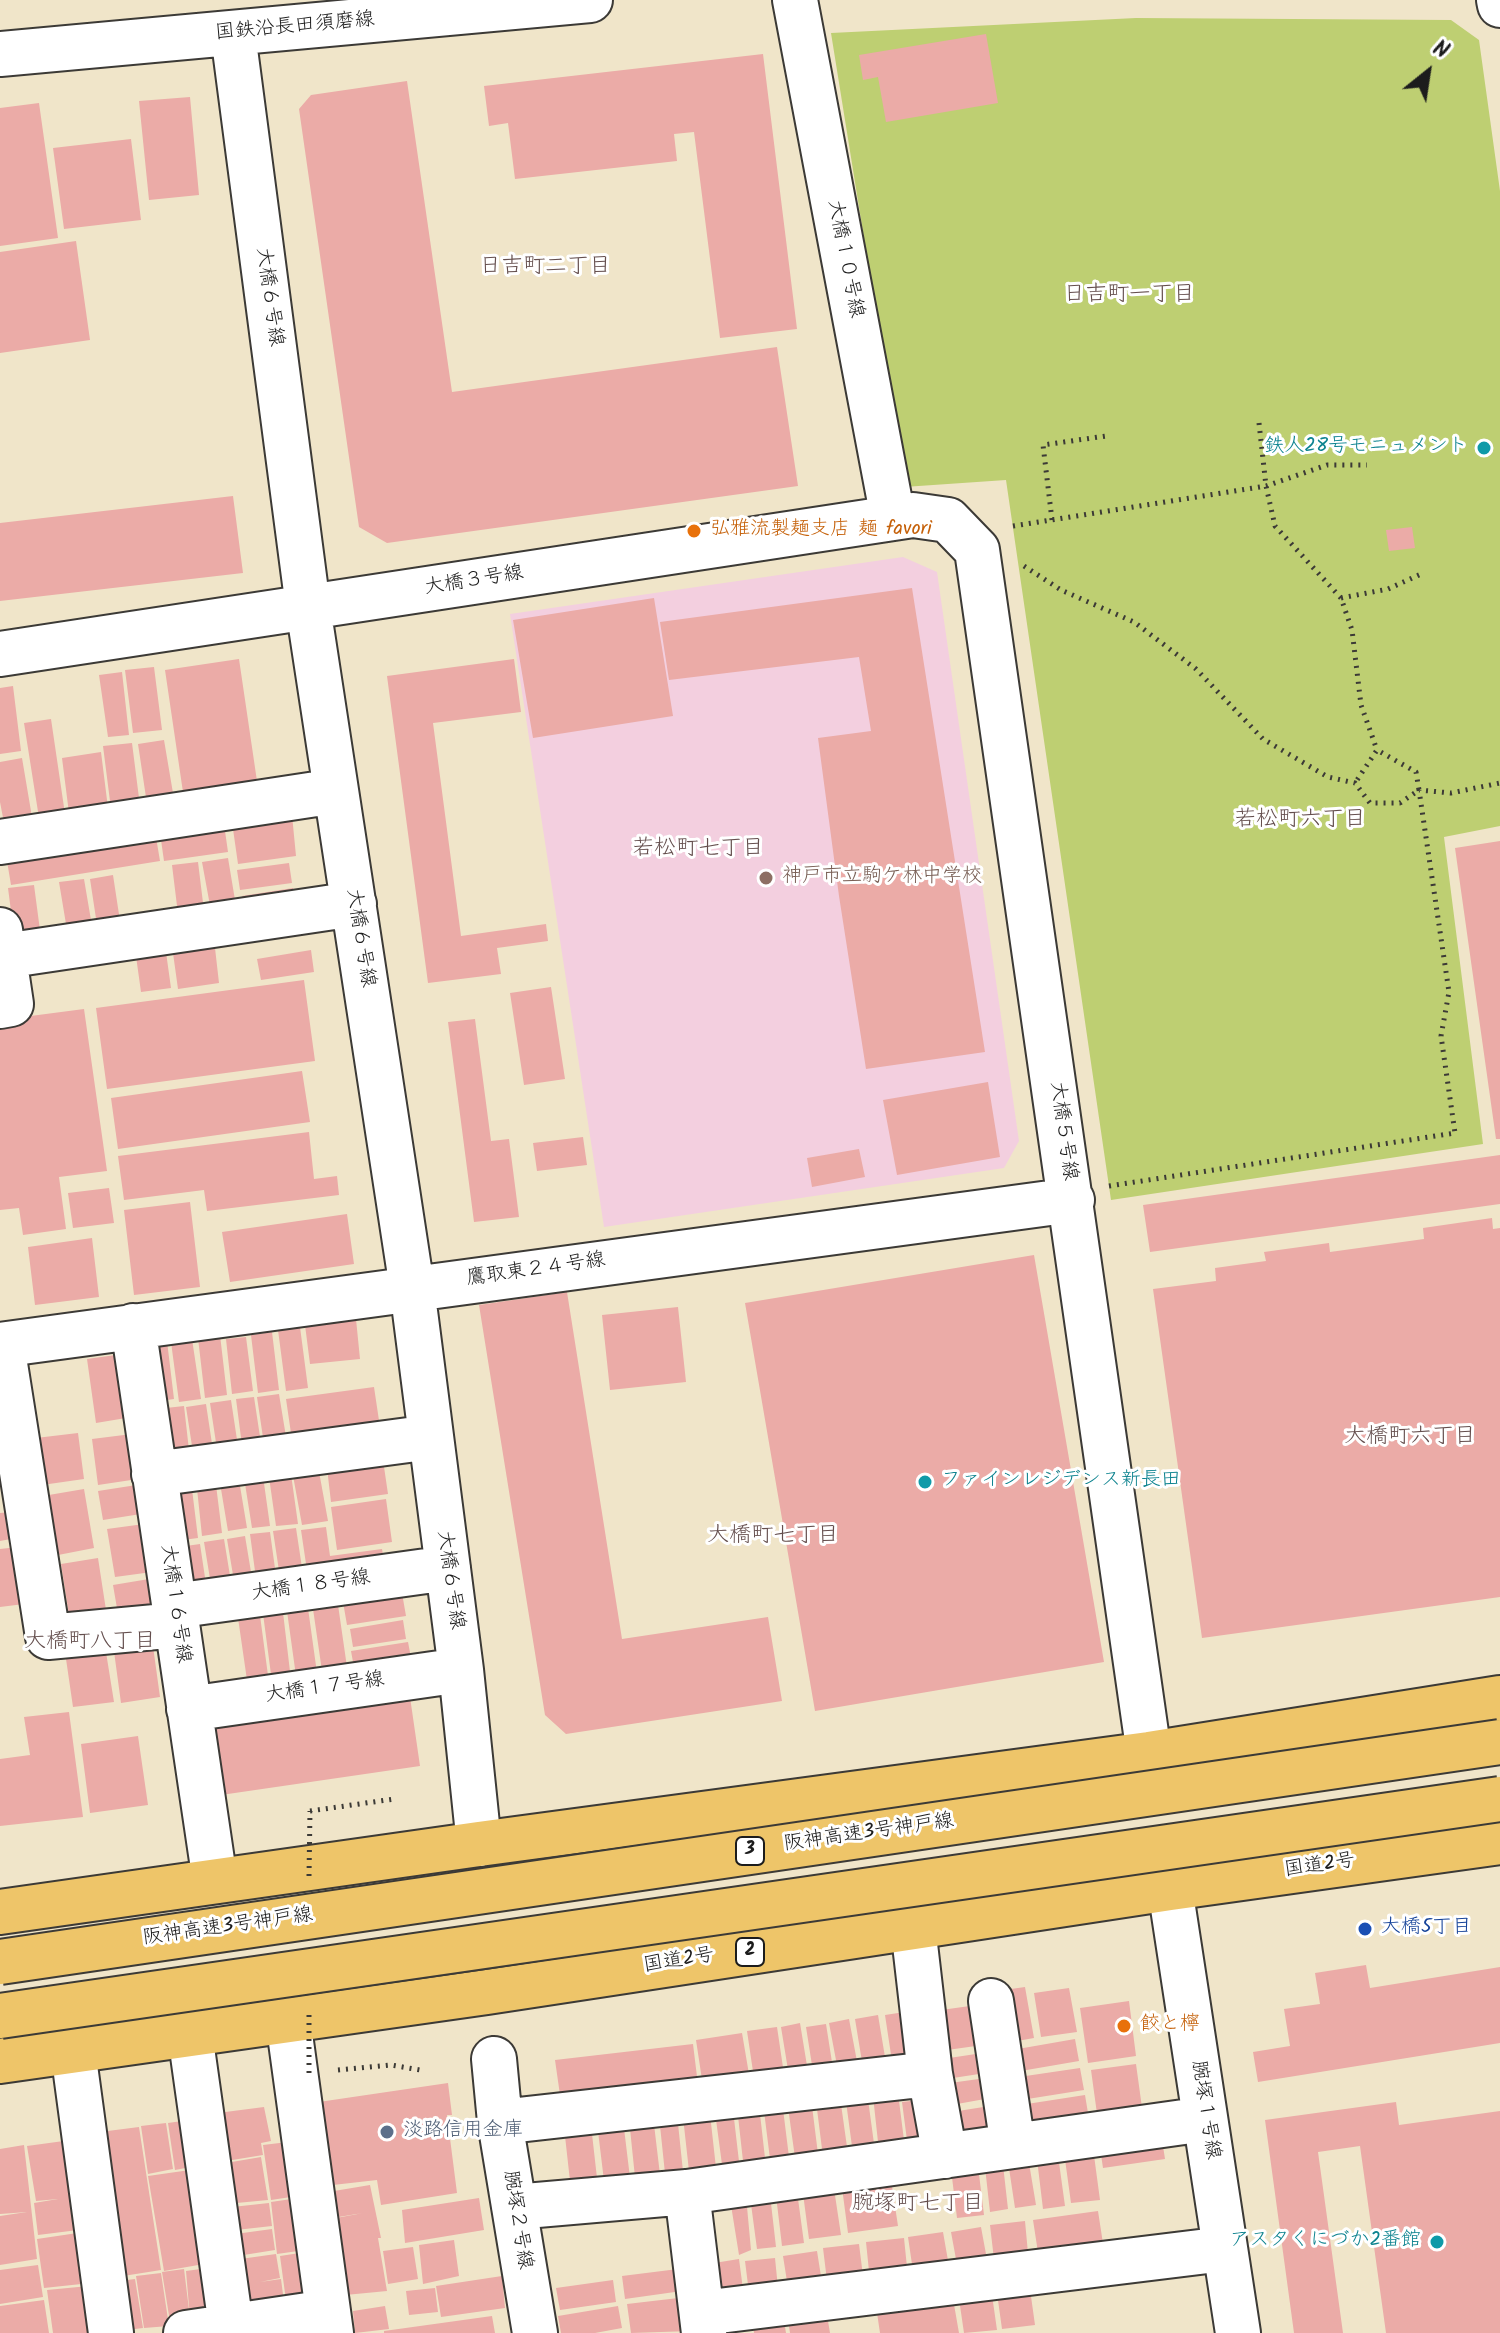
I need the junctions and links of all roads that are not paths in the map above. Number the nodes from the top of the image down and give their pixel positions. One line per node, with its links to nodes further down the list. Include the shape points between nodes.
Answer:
1 (590, 0): 3 (street, 国鉄沿長田須磨線)
2 (795, 0): 5 (street, 大橋１０号線)
3 (233, 34): 4 (street, 国鉄沿長田須磨線); 7 (street, 大橋６号線)
4 (0, 54)
5 (893, 518): 6 (street, 大橋３号線); 7 (street, 大橋３号線)
6 (948, 520): 14 (street, 大橋５号線, via 977,550)
7 (308, 607): 8 (street, 大橋３号線); 9 (street, 大橋６号線)
8 (0, 654)
9 (336, 791): 10 (street); 11 (street, 大橋６号線)
10 (0, 842)
11 (354, 904): 12 (street); 15 (street, 大橋６号線)
12 (2, 943): 13 (street, via 11,1004)
13 (0, 1006)
14 (1084, 1194): 15 (street, 鷹取東２４号線); 26 (street, 大橋５号線)
15 (412, 1288): 16 (street, 鷹取東２４号線); 18 (street, 大橋６号線)
16 (133, 1326): 17 (street, 鷹取東２４号線); 19 (street, 大橋１６号線)
17 (1, 1345): 21 (street, 大橋１８号線, via 48,1637)
18 (431, 1437): 19 (street); 20 (street, 大橋６号線)
19 (154, 1474): 21 (street, 大橋１６号線)
20 (448, 1568): 21 (street, 大橋１８号線); 22 (street, 大橋６号線)
21 (176, 1615): 24 (street, 大橋１６号線)
22 (461, 1670): 24 (street, 大橋１７号線); 29 (street, 大橋６号線)
23 (1500, 1698): 26 (highway)
24 (189, 1709): 30 (street, 大橋１６号線)
25 (1500, 1742): 34 (highway, 阪神高速3号神戸線 / 3, bridge)
26 (1149, 1754): 29 (highway)
27 (1500, 1799): 36 (highway, bridge)
28 (1500, 1842): 31 (highway, 国道2号 / 2)
29 (479, 1844): 30 (highway)
30 (215, 1881): 32 (highway)
31 (1170, 1888): 33 (highway, 国道2号 / 2); 43 (street, 腕塚１号線)
32 (0, 1912)
33 (913, 1927): 37 (highway, 国道2号 / 2); 42 (street)
34 (0, 1962)
35 (991, 2001): 45 (street)
36 (0, 2016)
37 (288, 2020): 38 (highway, 国道2号 / 2); 50 (street)
38 (190, 2034): 39 (highway, 国道2号 / 2); 52 (street)
39 (73, 2051): 41 (highway, 国道2号 / 2); 53 (street)
40 (494, 2059): 44 (street, 腕塚２号線)
41 (0, 2061)
42 (930, 2074): 44 (street); 46 (street)
43 (1205, 2119): 45 (street); 49 (street, 腕塚１号線)
44 (500, 2122): 48 (street, 腕塚２号線)
45 (1013, 2146): 46 (street)
46 (945, 2156): 47 (street)
47 (687, 2192): 48 (street); 51 (street)
48 (514, 2207): 55 (street, 腕塚２号線)
49 (1224, 2249): 51 (street); 56 (street, 腕塚１号線)
50 (329, 2323): 52 (street)
51 (703, 2323)
52 (232, 2329): 54 (street)
53 (111, 2333)
54 (186, 2333)
55 (535, 2333)
56 (1238, 2333)

